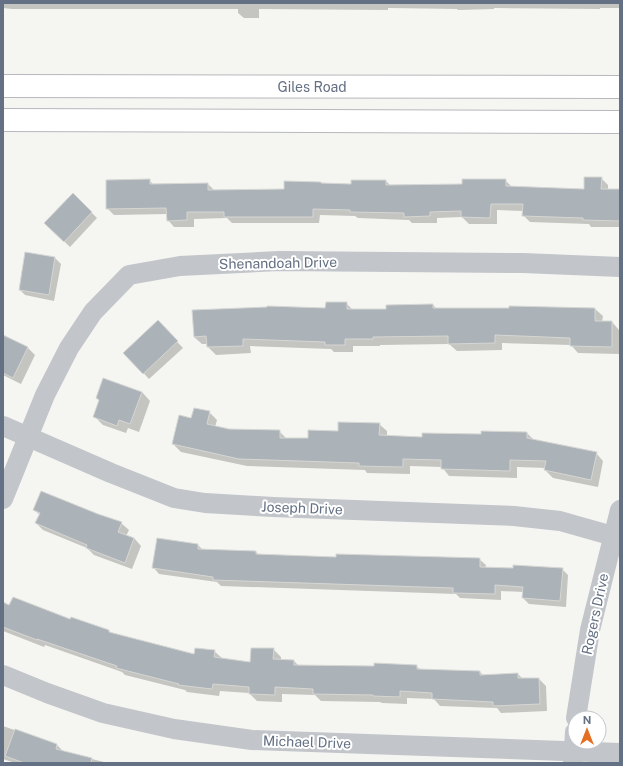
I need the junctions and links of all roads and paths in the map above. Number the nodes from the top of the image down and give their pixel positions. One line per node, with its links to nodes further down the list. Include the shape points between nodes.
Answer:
1 (3, 86): 2 (main road, Giles Road)
2 (620, 88)
3 (3, 120): 4 (main road)
4 (620, 122)
5 (620, 267): 7 (street, Shenandoah Drive, via 523,263 279,261 180,266 128,275 93,312 68,348)
6 (3, 426): 7 (street, Joseph Drive)
7 (28, 437): 8 (street, Shenandoah Drive); 10 (street, Joseph Drive, via 174,498 273,508 514,516 560,521)
8 (3, 499)
9 (620, 510): 10 (street, Rogers Drive)
10 (613, 536): 12 (street, Rogers Drive, via 590,630)
11 (3, 675): 13 (street, Michael Drive, via 103,713 174,729 252,740)
12 (577, 710)
13 (567, 749)
14 (586, 750): 15 (street, Michael Drive)
15 (620, 753)

